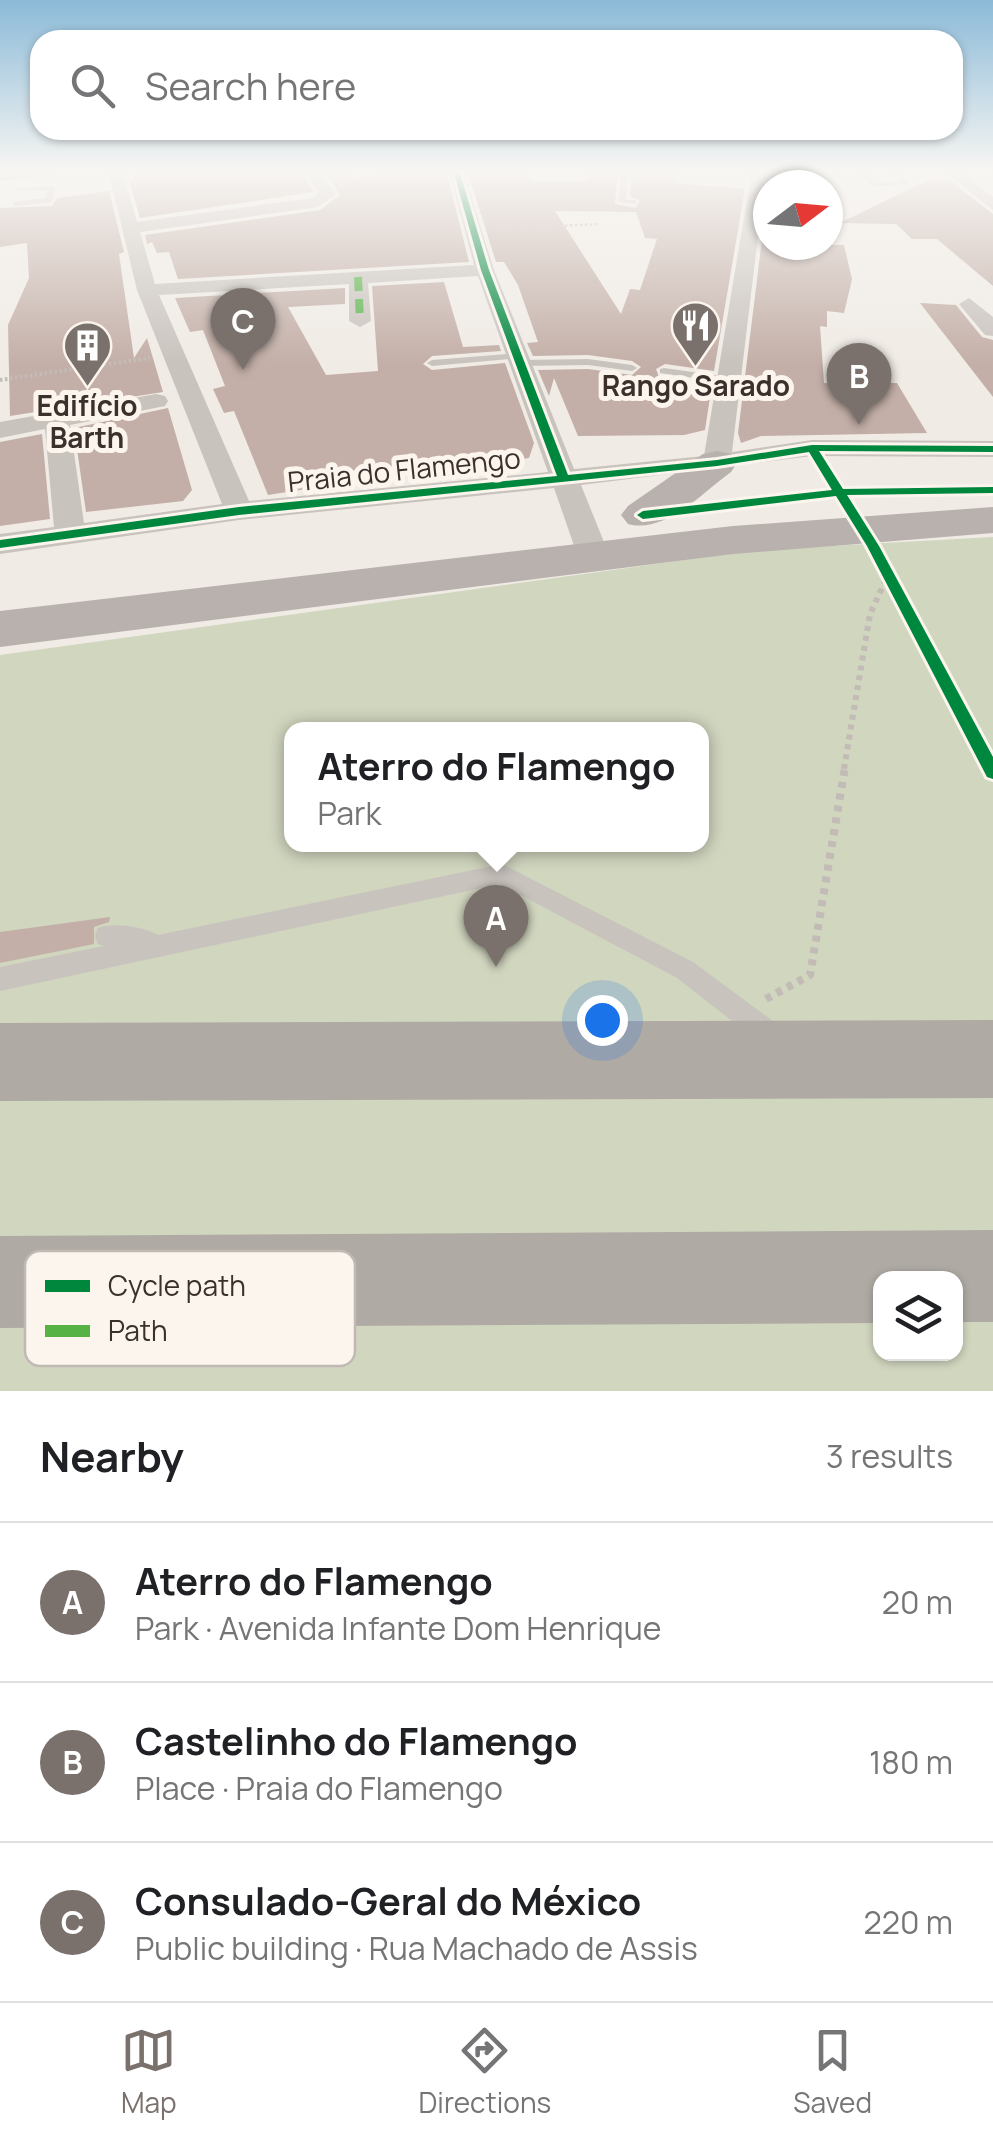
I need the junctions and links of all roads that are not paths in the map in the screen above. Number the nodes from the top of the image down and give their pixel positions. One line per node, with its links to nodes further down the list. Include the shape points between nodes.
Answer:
1 (134, 235): 6 (street)
2 (475, 235): 4 (street)
3 (750, 235): 14 (street)
4 (485, 270): 5 (street); 10 (street)
5 (358, 277): 6 (street); 8 (street)
6 (147, 290): 23 (street)
7 (969, 304): 9 (street)
8 (360, 321)
9 (993, 330)
10 (519, 360): 11 (lane); 12 (lane); 20 (street)
11 (432, 364)
12 (632, 368)
13 (664, 370): 14 (lane)
14 (729, 380): 19 (street)
15 (156, 401): 16 (street)
16 (57, 419): 17 (street); 26 (street)
17 (0, 430)
18 (993, 449): 19 (street, Praia do Flamengo, via 812,448)
19 (718, 463): 20 (street, Praia do Flamengo); 24 (main road)
20 (564, 480): 23 (street, Praia do Flamengo); 27 (street)
21 (993, 490): 22 (main road)
22 (852, 510): 24 (main road); 25 (main road); 27 (main road)
23 (240, 511): 26 (street, Praia do Flamengo)
24 (642, 515): 27 (main road)
25 (993, 520)
26 (70, 534): 28 (street, Praia do Flamengo)
27 (587, 540): 29 (main road); 30 (main road)
28 (0, 544)
29 (0, 591)
30 (0, 629)
31 (106, 936): 32 (lane)
32 (160, 942): 33 (lane); 35 (lane, via 502,874 685,970 740,1012)
33 (0, 978)
34 (993, 1059): 35 (highway)
35 (830, 1061): 36 (highway)
36 (0, 1062)
37 (873, 1276): 38 (highway)
38 (355, 1280)
39 (0, 1282): 40 (highway)
40 (25, 1282)

